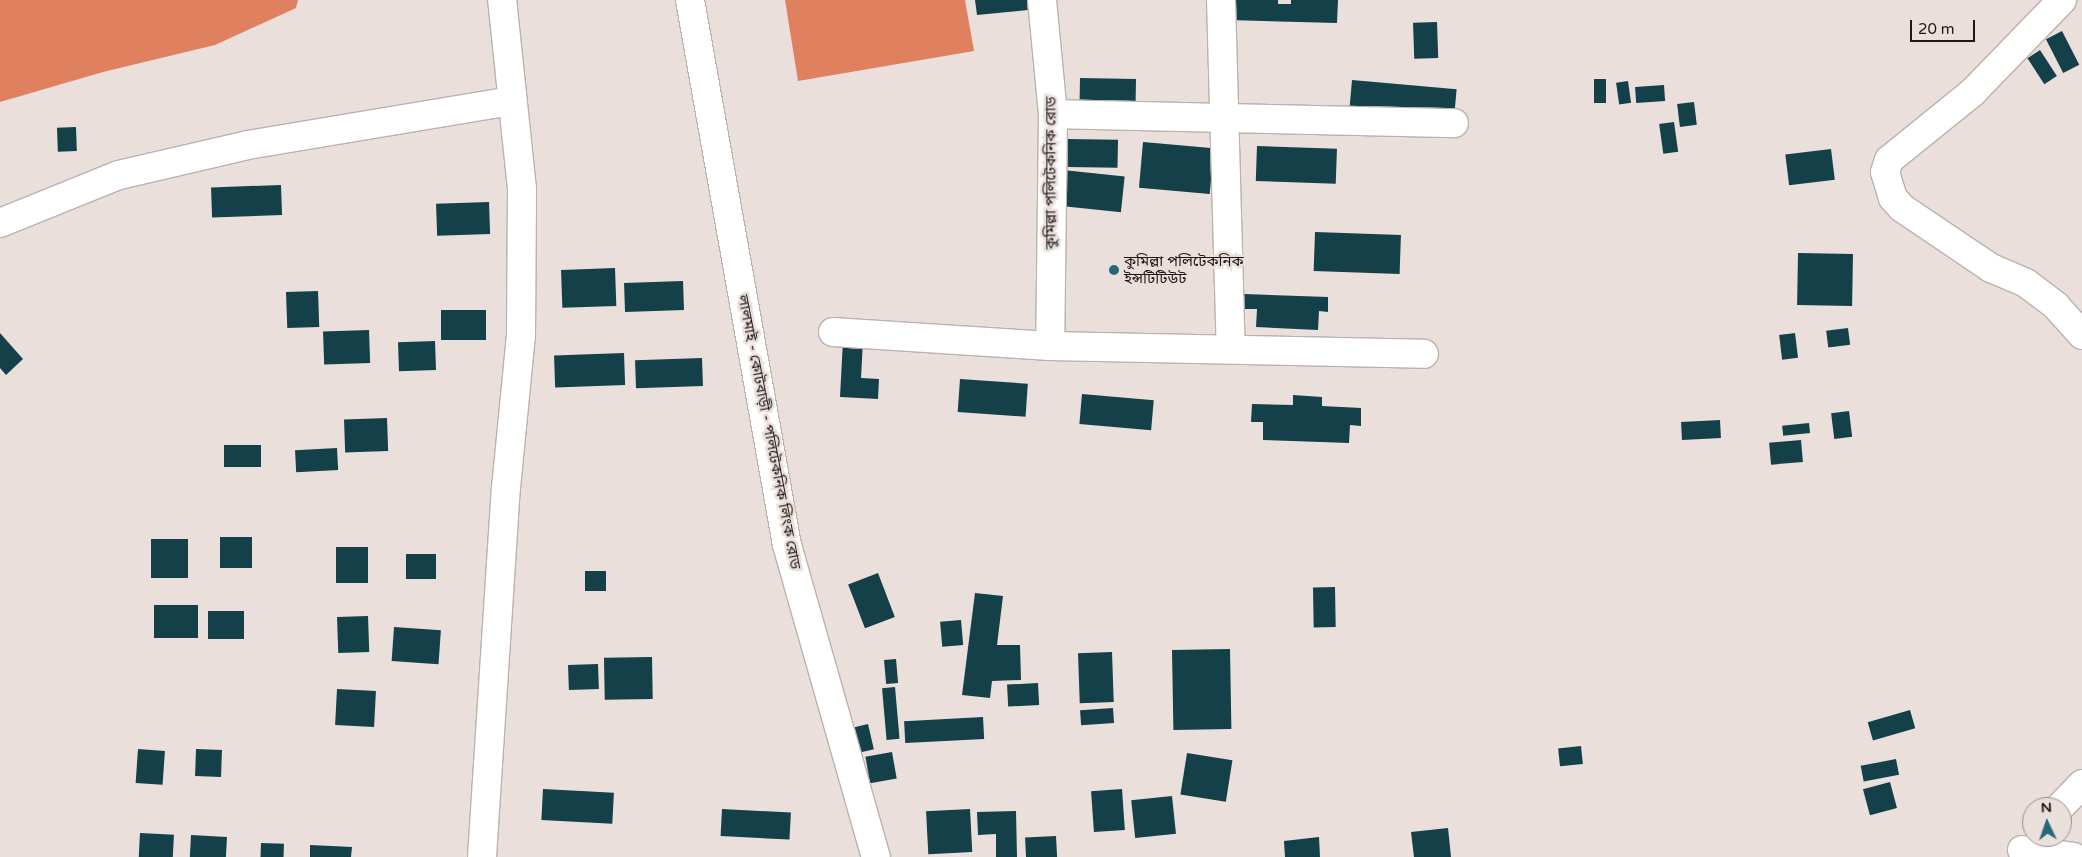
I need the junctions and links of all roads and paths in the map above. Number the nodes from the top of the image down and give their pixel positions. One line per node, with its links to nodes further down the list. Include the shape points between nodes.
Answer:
1 (502, 0): 6 (street)
2 (690, 0): 19 (street, লালমাই - কোটবাড়ী - পলিটেকনিক লিংক রোড, via 787,545)
3 (1042, 0): 7 (street, কুমিল্লা পলিটেকনিক রোড)
4 (1221, 0): 13 (street)
5 (2062, 0): 11 (street, via 1972,92 1889,160 1885,172 1893,198 1902,208 1991,268 2026,283 2056,306)
6 (512, 101): 9 (street, via 248,146 119,175); 18 (street, via 522,189 521,336 506,488)
7 (1053, 114): 8 (street); 12 (street, কুমিল্লা পলিটেকনিক রোড)
8 (1454, 123)
9 (0, 223)
10 (833, 332): 12 (street)
11 (2082, 335)
12 (1050, 346): 13 (street)
13 (1231, 349): 14 (street)
14 (1424, 354)
15 (2082, 784): 16 (street)
16 (2070, 797)
17 (2021, 848): 20 (street)
18 (482, 857)
19 (876, 857)
20 (2074, 857)

